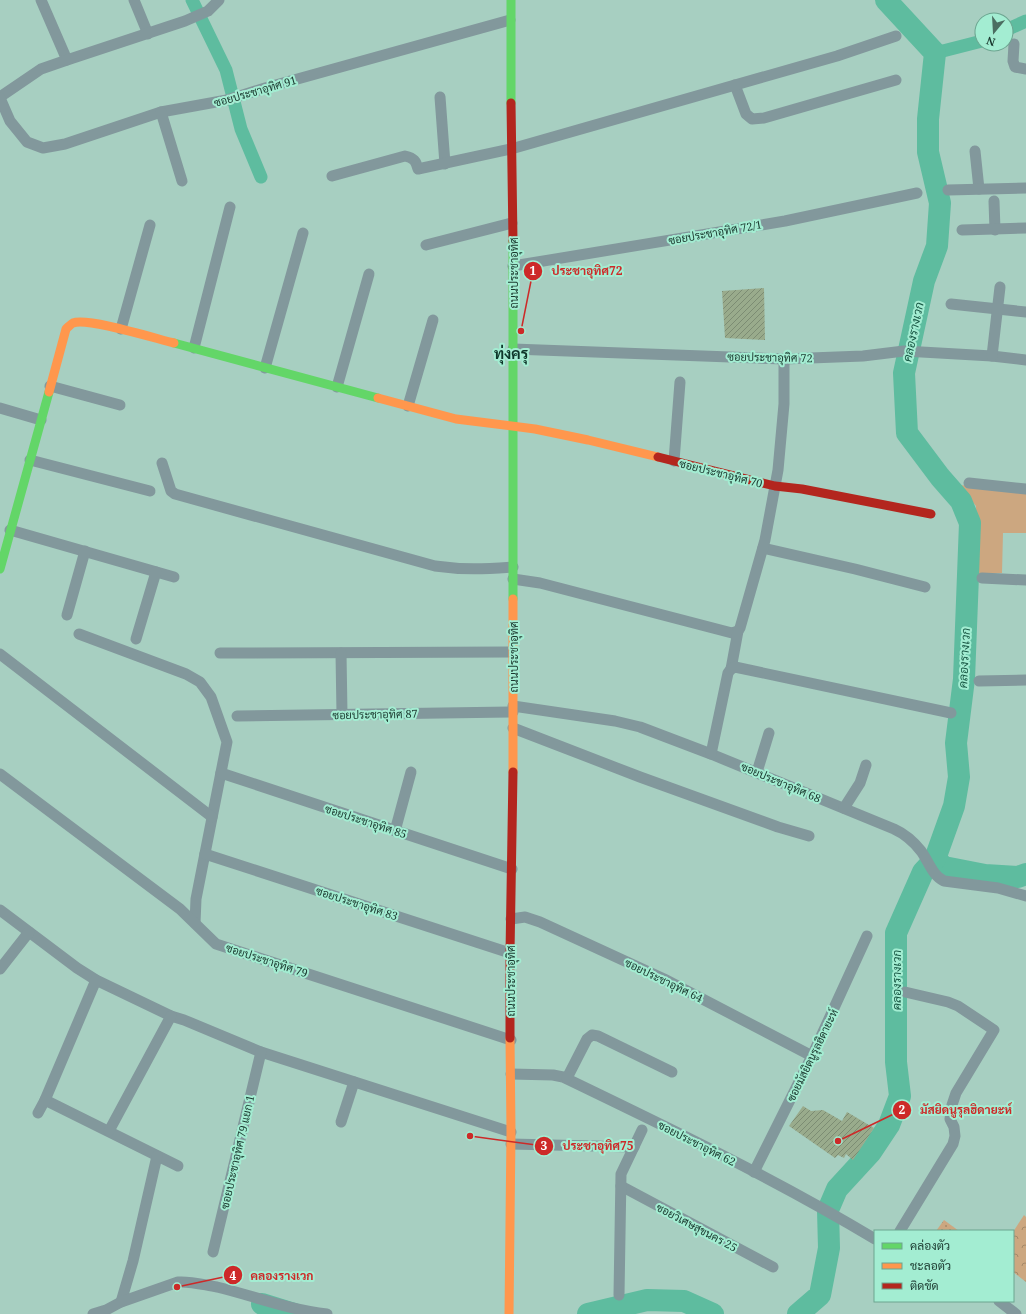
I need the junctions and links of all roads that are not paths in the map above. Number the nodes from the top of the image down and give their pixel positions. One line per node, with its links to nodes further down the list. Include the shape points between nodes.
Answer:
1 (41, 0): 9 (street)
2 (134, 0): 6 (street)
3 (219, 0): 6 (street, via 208,11)
4 (511, 0): 5 (main road, ถนนประชาอุทิศ)
5 (510, 20): 15 (street, ซอยประชาอุทิศ 91, via 227,100); 16 (main road, ถนนประชาอุทิศ)
6 (148, 34): 9 (street)
7 (896, 36): 12 (street, via 837,56)
8 (1014, 52): 10 (street, via 1015,67)
9 (67, 60): 14 (street, via 41,70)
10 (1026, 69)
11 (896, 80): 12 (street, via 764,118 752,119 746,114)
12 (735, 84): 16 (street)
13 (440, 97): 18 (street)
14 (0, 98): 15 (street, ซอยประชาอุทิศ 91, via 10,120 27,142 43,148 65,144)
15 (161, 112): 20 (street)
16 (512, 149): 18 (street); 27 (main road, ถนนประชาอุทิศ)
17 (975, 151): 22 (street)
18 (446, 164): 19 (street, via 418,169 416,161 405,156)
19 (332, 176)
20 (182, 181)
21 (1026, 188): 22 (street)
22 (979, 189): 23 (street)
23 (948, 190)
24 (917, 193): 34 (street, ซอยประชาอุทิศ 72/1, via 785,221)
25 (994, 201): 31 (street)
26 (230, 207): 42 (street)
27 (512, 223): 33 (street); 34 (main road, ถนนประชาอุทิศ)
28 (150, 225): 41 (street)
29 (1026, 228): 31 (street)
30 (962, 230): 31 (street)
31 (995, 230)
32 (303, 233): 47 (street)
33 (426, 245)
34 (513, 266): 43 (main road, ถนนประชาอุทิศ)
35 (369, 274): 50 (street)
36 (1000, 288): 38 (street)
37 (951, 304): 38 (street)
38 (998, 309): 39 (street); 44 (street)
39 (1026, 312)
40 (433, 320): 52 (street)
41 (121, 329): 42 (main road, ซอยประชาอุทิศ 70); 49 (main road, ซอยประชาอุทิศ 70, via 84,322 73,323 66,329)
42 (194, 348): 47 (main road, ซอยประชาอุทิศ 70)
43 (513, 349): 45 (street, ซอยประชาอุทิศ 72); 55 (main road, ถนนประชาอุทิศ)
44 (992, 356): 45 (street, ซอยประชาอุทิศ 72, via 904,351 863,356); 46 (street, ซอยประชาอุทิศ 72)
45 (784, 359): 60 (street, via 784,404)
46 (1026, 360)
47 (265, 368): 50 (main road, ซอยประชาอุทิศ 70)
48 (680, 382): 57 (street)
49 (50, 386): 51 (street); 54 (main road, ซอยประชาอุทิศ 70)
50 (337, 387): 52 (main road, ซอยประชาอุทิศ 70)
51 (120, 405)
52 (408, 406): 55 (main road, ซอยประชาอุทิศ 70, via 456,419)
53 (0, 408): 54 (street)
54 (41, 420): 56 (main road, ซอยประชาอุทิศ 70)
55 (513, 426): 57 (main road, ซอยประชาอุทิศ 70, via 588,440); 68 (main road, ถนนประชาอุทิศ)
56 (30, 460): 62 (street); 64 (main road, ซอยประชาอุทิศ 70)
57 (674, 461): 60 (main road, ซอยประชาอุทิศ 70)
58 (162, 463): 68 (street, via 170,491 175,494 435,566 466,569)
59 (969, 483): 61 (street)
60 (775, 486): 63 (main road, ซอยประชาอุทิศ 70); 66 (street)
61 (1026, 489)
62 (150, 491)
63 (930, 514)
64 (10, 530): 65 (main road, ซอยประชาอุทิศ 70); 67 (street)
65 (4, 540): 69 (main road, ซอยประชาอุทิศ 70)
66 (763, 548): 75 (street); 77 (street)
67 (85, 551): 70 (street); 76 (street)
68 (513, 566): 73 (main road, ถนนประชาอุทิศ)
69 (0, 568)
70 (156, 572): 71 (street); 79 (street)
71 (174, 577)
72 (982, 578): 74 (street)
73 (513, 579): 77 (street, via 540,583 732,633); 80 (main road, ถนนประชาอุทิศ)
74 (1026, 580)
75 (925, 587)
76 (67, 615)
77 (738, 631): 84 (street)
78 (79, 634): 97 (street, via 186,674 200,682 211,697 227,742)
79 (136, 639)
80 (513, 652): 82 (street); 87 (main road, ถนนประชาอุทิศ)
81 (220, 653): 82 (street)
82 (341, 653): 89 (street)
83 (0, 654): 100 (street)
84 (731, 669): 88 (street, via 743,669); 93 (street, via 728,673)
85 (1026, 680): 86 (street)
86 (979, 681)
87 (513, 709): 89 (street, ซอยประชาอุทิศ 87); 91 (main road, ถนนประชาอุทิศ); 93 (street, ซอยประชาอุทิศ 68, via 607,720 640,727)
88 (950, 713)
89 (342, 714): 90 (street, ซอยประชาอุทิศ 87)
90 (237, 716)
91 (513, 728): 102 (street, via 640,777); 104 (main road, ถนนประชาอุทิศ)
92 (769, 733): 96 (street)
93 (711, 754): 96 (street, ซอยประชาอุทิศ 68)
94 (866, 765): 99 (street, via 860,784)
95 (411, 772): 101 (street)
96 (757, 772): 99 (street, ซอยประชาอุทิศ 68)
97 (221, 773): 100 (street); 101 (street, ซอยประชาอุทิศ 85)
98 (0, 774): 108 (street, ซอยประชาอุทิศ 79, via 180,909)
99 (844, 808): 105 (street, ซอยประชาอุทิศ 68, via 904,834 922,852 937,877 944,881 998,888)
100 (212, 817): 103 (street)
101 (395, 831): 104 (street, ซอยประชาอุทิศ 85)
102 (809, 836)
103 (205, 854): 108 (street, via 196,899); 111 (street, ซอยประชาอุทิศ 83)
104 (512, 869): 107 (main road, ถนนประชาอุทิศ)
105 (1026, 896)
106 (0, 910): 109 (street)
107 (511, 919): 111 (main road, ถนนประชาอุทิศ); 118 (street, ซอยประชาอุทิศ 64, via 525,917 540,922 664,979)
108 (195, 923): 116 (street, ซอยประชาอุทิศ 79, via 216,944)
109 (29, 932): 112 (street); 113 (street)
110 (868, 936): 118 (street, ซอยมัสยิดนูรุลฮิดายะห์)
111 (510, 953): 116 (main road, ถนนประชาอุทิศ)
112 (0, 969)
113 (96, 980): 115 (street); 123 (street)
114 (906, 992): 135 (street, via 958,1006 994,1030 956,1093 950,1118 954,1127 953,1144)
115 (171, 1016): 117 (street); 127 (street)
116 (510, 1040): 120 (main road, ถนนประชาอุทิศ)
117 (261, 1052): 122 (street); 137 (street, ซอยประชาอุทิศ 79 แยก 1)
118 (812, 1056): 133 (street, ซอยมัสยิดนูรุลฮิดายะห์)
119 (672, 1072): 121 (street, via 598,1036 592,1036 587,1039)
120 (511, 1074): 121 (street, ซอยประชาอุทิศ 62); 128 (main road, ถนนประชาอุทิศ)
121 (567, 1078): 133 (street, ซอยประชาอุทิศ 62)
122 (354, 1082): 125 (street); 128 (street)
123 (45, 1100): 124 (street); 127 (street)
124 (38, 1113)
125 (341, 1122)
126 (642, 1130): 130 (street)
127 (109, 1131): 131 (street)
128 (511, 1132): 129 (main road, ถนนประชาอุทิศ)
129 (511, 1144): 130 (street); 144 (main road, ถนนประชาอุทิศ)
130 (634, 1146): 134 (street, via 621,1174)
131 (157, 1156): 132 (street); 140 (street)
132 (178, 1166)
133 (754, 1172): 136 (street, ซอยประชาอุทิศ 62)
134 (621, 1186): 138 (street, ซอยวิเศษสุขนคร 25); 139 (street)
135 (901, 1230)
136 (874, 1238)
137 (213, 1252)
138 (773, 1267)
139 (619, 1295)
140 (121, 1302): 142 (street); 143 (street, via 186,1281)
141 (999, 1302): 145 (street)
142 (93, 1314)
143 (327, 1314)
144 (509, 1314)
145 (1016, 1314)

